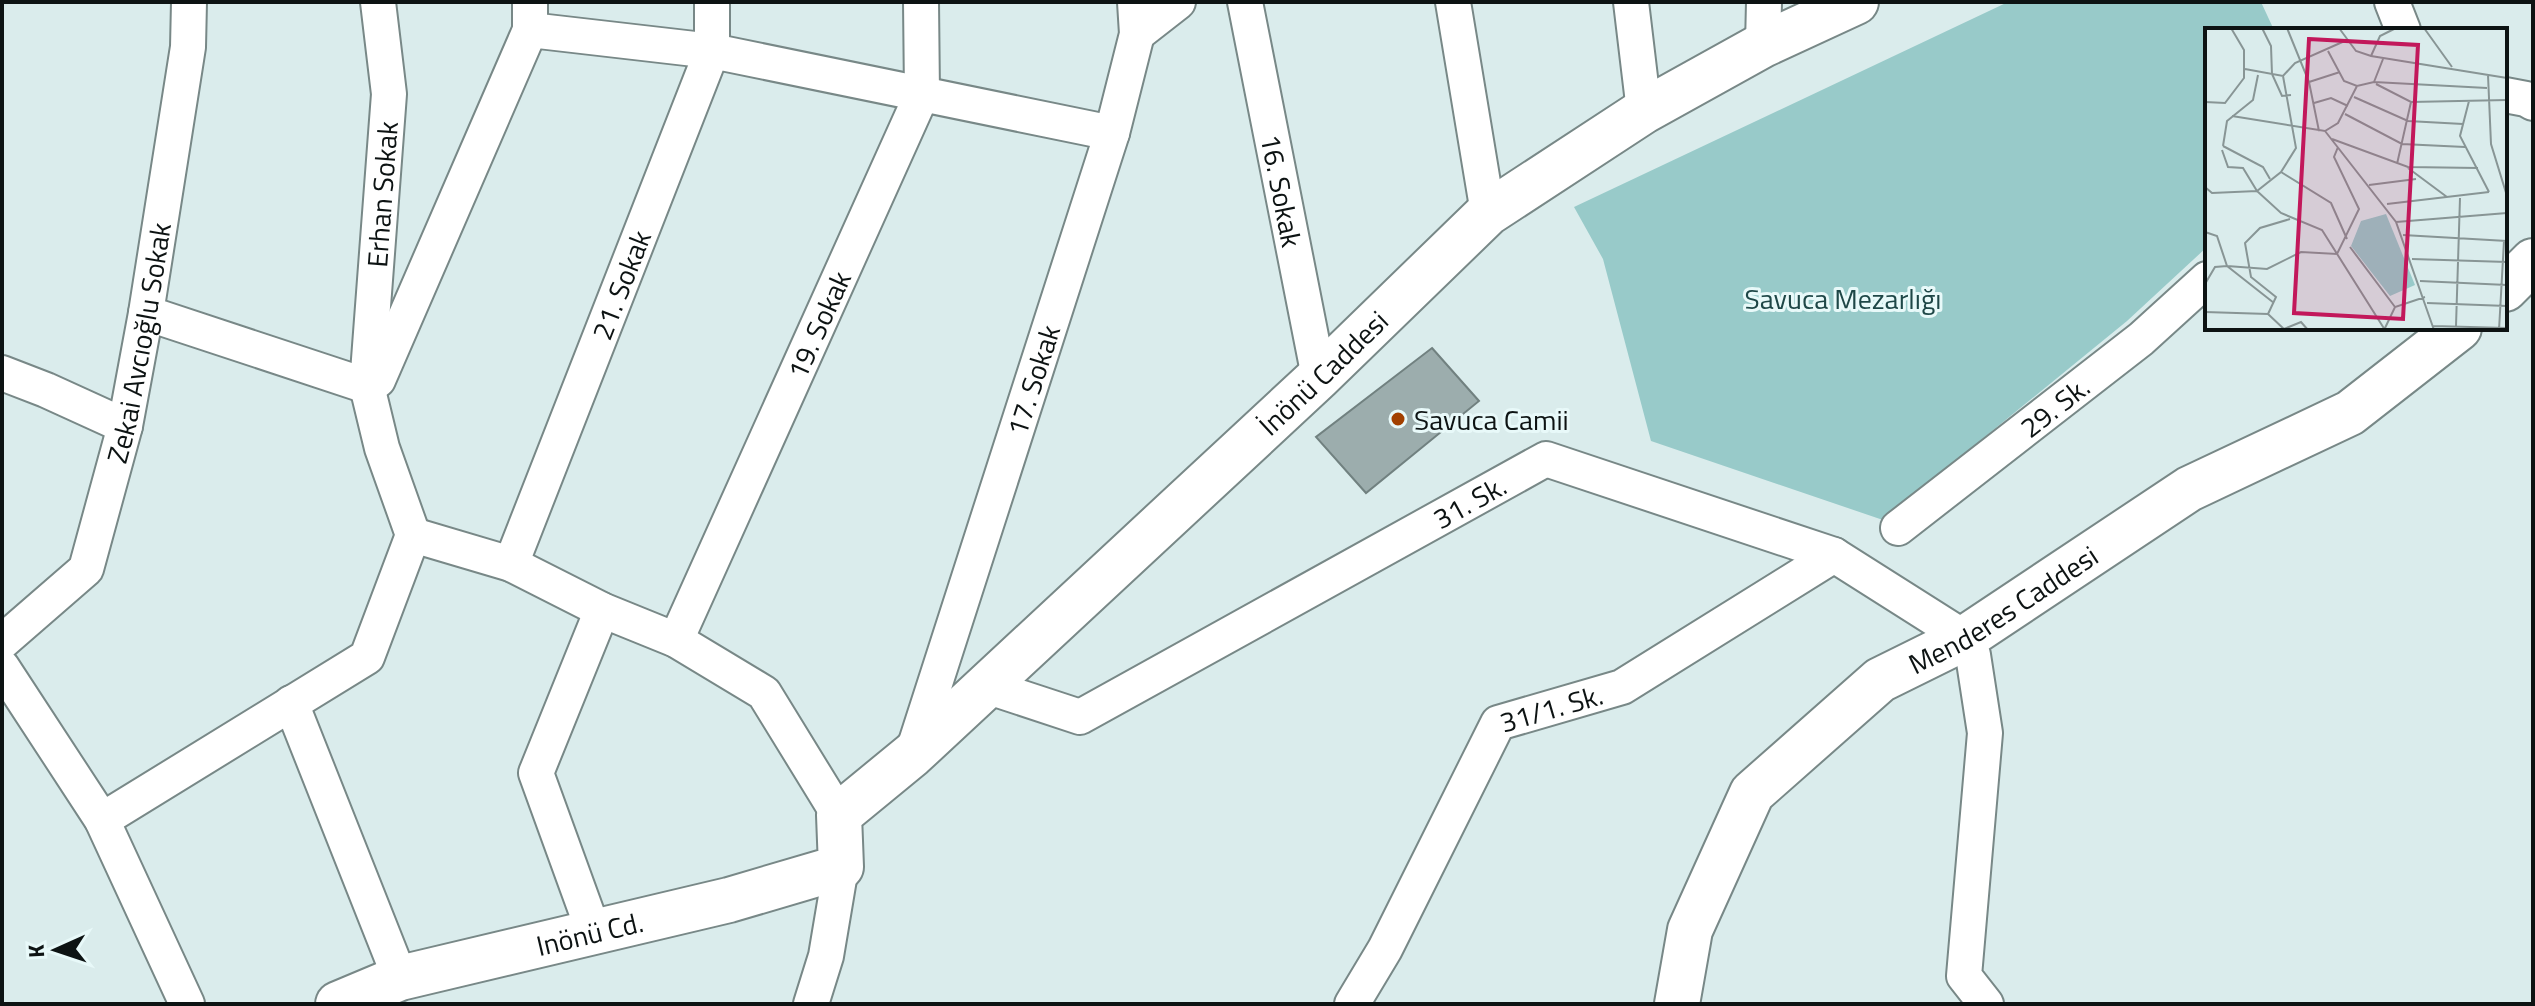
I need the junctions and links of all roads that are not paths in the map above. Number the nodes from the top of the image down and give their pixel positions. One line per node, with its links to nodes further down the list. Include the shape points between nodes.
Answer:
1 (189, 2): 26 (street, Zekai Avcıoğlu Sokak, via 188,47)
2 (378, 2): 30 (street, Erhan Sokak, via 389,94)
3 (712, 2): 16 (street, 21. Sokak)
4 (921, 2): 17 (street, 19. Sokak)
5 (1178, 2): 13 (street)
6 (1245, 2): 29 (street, 16. Sokak)
7 (1453, 2): 22 (street)
8 (1631, 2): 20 (street)
9 (1764, 2): 15 (street)
10 (1856, 2): 15 (street, İnönü Caddesi)
11 (2392, 2): 14 (street)
12 (530, 16): 16 (street); 30 (street, via 378,380)
13 (1136, 18): 21 (street, 17. Sokak)
14 (2402, 28)
15 (1763, 45): 20 (street, İnönü Caddesi)
16 (712, 51): 17 (street); 35 (street, 21. Sokak)
17 (922, 94): 21 (street); 38 (street, 19. Sokak)
18 (2507, 95): 19 (street)
19 (2533, 103)
20 (1644, 111): 22 (street, İnönü Caddesi)
21 (1112, 133): 43 (street, 17. Sokak)
22 (1488, 213): 29 (street, İnönü Caddesi)
23 (2533, 261): 25 (street)
24 (2205, 281): 32 (street, 29. Sk., via 2141,339)
25 (2507, 287)
26 (146, 313): 30 (street); 31 (street, Zekai Avcıoğlu Sokak)
27 (2456, 330): 37 (street, Menderes Caddesi, via 2350,413 2189,489)
28 (2, 373): 31 (street)
29 (1319, 377): 41 (street, İnönü Caddesi)
30 (367, 386): 33 (street, Erhan Sokak)
31 (125, 426): 39 (street, Zekai Avcıoğlu Sokak, via 86,569)
32 (1898, 528)
33 (413, 535): 35 (street); 42 (street, via 367,657)
34 (1834, 555): 37 (street, 31. Sk.); 41 (street, 31. Sk., via 1546,459 1080,717); 52 (street, 31/1. Sk., via 1622,687 1498,723)
35 (511, 564): 36 (street)
36 (602, 610): 38 (street); 47 (street, via 536,773)
37 (1965, 638): 53 (street, Menderes Caddesi, via 1880,680 1752,793 1690,930); 54 (street, via 1973,655 1985,733 1964,976)
38 (676, 640): 44 (street, via 764,693)
39 (2, 642)
40 (2, 667): 45 (street)
41 (986, 686): 43 (street, İnönü Caddesi)
42 (291, 703): 45 (street); 48 (street)
43 (912, 755): 44 (street, İnönü Caddesi)
44 (839, 815): 46 (street)
45 (102, 820): 49 (street)
46 (841, 867): 47 (street, Inönü Cd., via 729,900); 51 (street, via 826,956)
47 (593, 930): 48 (street, Inönü Cd.)
48 (400, 978): 50 (street, Inönü Cd.)
49 (187, 1004)
50 (338, 1004)
51 (811, 1004)
52 (1352, 1004)
53 (1677, 1004)
54 (1986, 1004)

